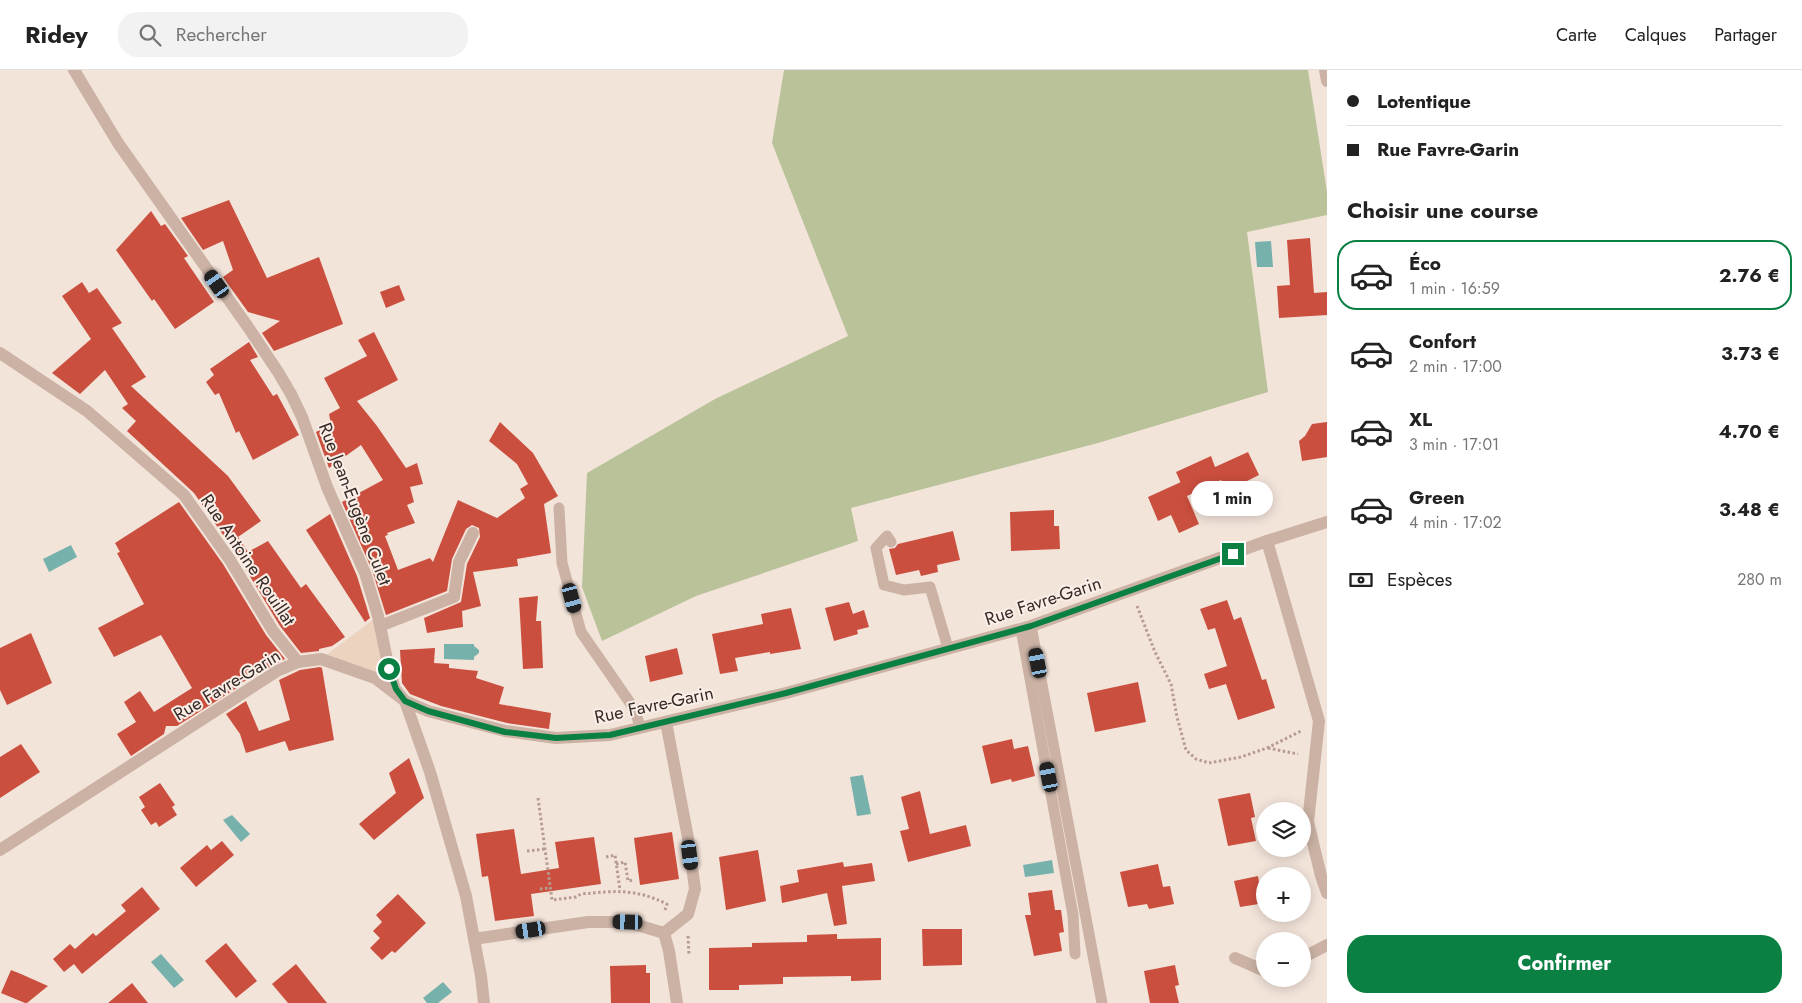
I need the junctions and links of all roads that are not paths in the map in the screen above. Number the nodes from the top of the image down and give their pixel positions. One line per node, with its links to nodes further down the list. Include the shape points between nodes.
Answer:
1 (74, 70): 10 (street, Rue Jean-Eugène Culet, via 118,143 291,394 365,573)
2 (1325, 70): 3 (street)
3 (1327, 81)
4 (0, 354): 13 (street, Rue Antoine Rouillat, via 87,411 184,495 230,560 273,631)
5 (559, 508): 16 (lane, via 562,563 581,632 635,710)
6 (1327, 522): 9 (street, Rue Favre-Garin)
7 (473, 533): 10 (street, via 459,562 454,597)
8 (890, 542): 12 (lane, via 887,536 876,548 884,584 904,590 930,587)
9 (1267, 542): 11 (street, Rue Favre-Garin); 18 (street, via 1319,721 1308,822)
10 (380, 626): 14 (street, Rue Jean-Eugène Culet, via 389,669 396,689)
11 (1026, 627): 12 (street, Rue Favre-Garin); 22 (lane, via 1073,915); 28 (lane)
12 (948, 648): 15 (street, Rue Favre-Garin)
13 (298, 662): 14 (street, Rue Favre-Garin, via 321,659 375,678); 17 (street, Rue Favre-Garin, via 277,671)
14 (405, 701): 16 (street, Rue Favre-Garin, via 428,711 505,732 556,738 610,735); 20 (street, Rue Jean-Eugène Culet, via 455,858)
15 (666, 722): 16 (street, Rue Favre-Garin); 19 (street, via 695,889 688,914)
16 (640, 728)
17 (0, 850)
18 (1327, 893)
19 (659, 932): 20 (street, via 628,922 588,922); 27 (street, via 669,951)
20 (474, 939): 26 (street, Rue Jean-Eugène Culet)
21 (1327, 946): 23 (street)
22 (1074, 954)
23 (1311, 954)
24 (1235, 958): 25 (street)
25 (1256, 966)
26 (484, 1003)
27 (677, 1003)
28 (1102, 1003)

